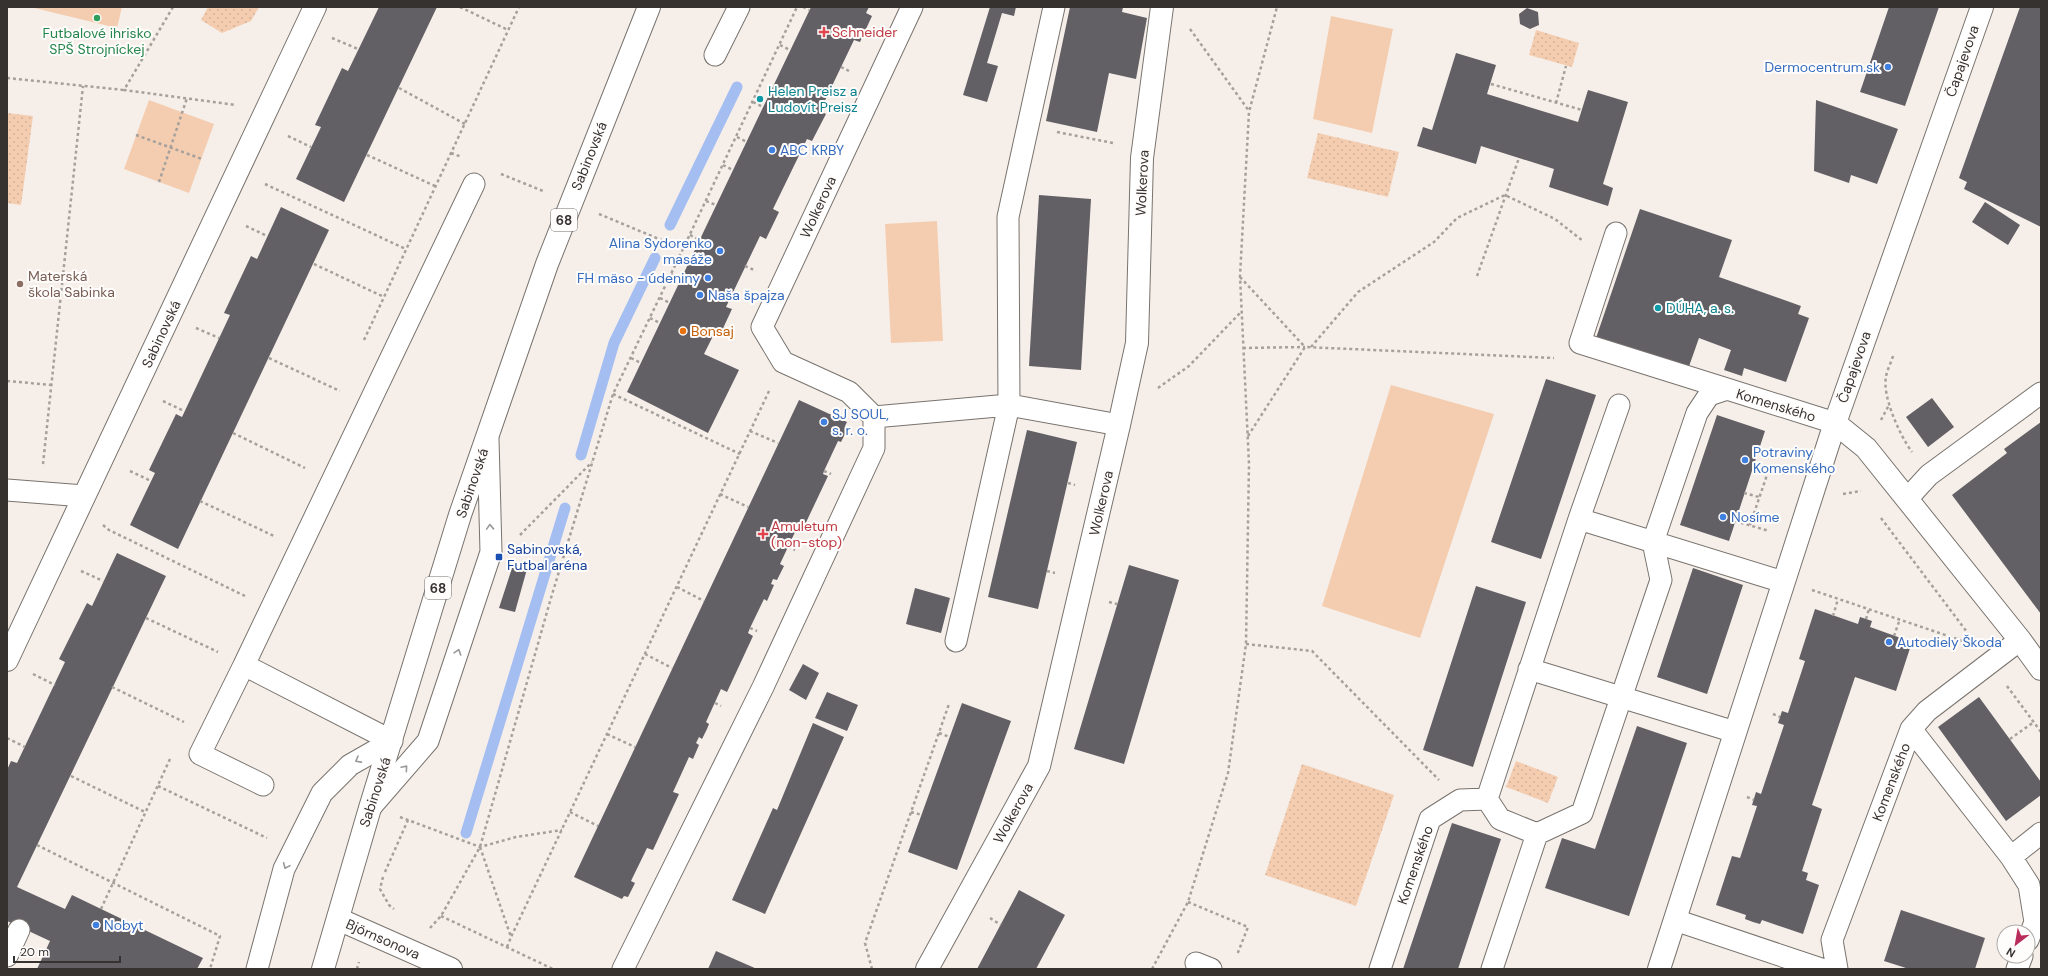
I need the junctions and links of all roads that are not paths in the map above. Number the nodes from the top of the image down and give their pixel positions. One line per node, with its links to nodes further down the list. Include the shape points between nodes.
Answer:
1 (315, 7): 21 (street, Sabinovská)
2 (649, 7): 18 (street, Sabinovská / 68, via 571,202)
3 (739, 7): 8 (lane)
4 (912, 7): 15 (lane, Wolkerova, via 762,327 783,362 849,392)
5 (1054, 7): 13 (lane, via 1008,217)
6 (1162, 7): 17 (street, Wolkerova, via 1142,158 1137,343)
7 (1982, 7): 16 (street, Čapajevova)
8 (715, 55)
9 (474, 184): 28 (lane)
10 (1616, 232): 11 (lane, via 1580,343)
11 (1728, 389): 16 (lane, Komenského); 23 (lane, Komenského, via 1709,395 1697,413)
12 (2041, 393): 20 (lane, via 1928,475)
13 (1009, 405): 15 (lane); 17 (lane); 26 (lane)
14 (1620, 405): 22 (lane)
15 (874, 417): 50 (lane, via 874,448 763,687)
16 (1835, 422): 20 (street, via 1866,448); 24 (street, Komenského)
17 (1120, 425): 51 (street, Wolkerova, via 1039,766)
18 (487, 436): 34 (street, Sabinovská / 68); 37 (lane, one-way to 18, via 428,742 490,552)
19 (7, 490): 21 (lane, via 48,493)
20 (1907, 499): 25 (street)
21 (82, 501): 27 (street, Sabinovská)
22 (1579, 519): 23 (lane); 29 (lane)
23 (1653, 542): 24 (lane); 31 (lane, via 1661,580)
24 (1783, 582): 33 (street, Komenského)
25 (2020, 640): 30 (street); 32 (lane, Komenského, via 1927,711)
26 (956, 641)
27 (7, 660)
28 (244, 665): 34 (lane); 35 (lane, via 200,754)
29 (1529, 669): 31 (lane); 36 (lane)
30 (2041, 669)
31 (1621, 698): 33 (lane); 39 (lane, via 1582,813)
32 (1911, 729): 40 (lane); 46 (lane, Komenského, via 1832,940)
33 (1735, 732): 42 (street, Komenského)
34 (392, 742): 37 (street, Sabinovská / 68); 47 (lane, one-way to 47, via 350,765 322,793 284,869)
35 (263, 786)
36 (1487, 799): 39 (lane, via 1500,819); 52 (lane, Komenského, via 1460,800 1430,819)
37 (370, 808): 41 (street, Sabinovská / 68)
38 (2041, 833): 40 (lane)
39 (1537, 834): 53 (lane)
40 (2011, 857): 43 (lane, via 2029,885)
41 (338, 919): 48 (street, Sabinovská / 68); 49 (street, Björnsonova)
42 (1675, 920): 46 (lane); 54 (street, Komenského)
43 (2034, 924)
44 (19, 930): 45 (lane)
45 (7, 956)
46 (1836, 968)
47 (257, 969)
48 (323, 969)
49 (451, 969)
50 (623, 969)
51 (927, 969)
52 (1380, 969)
53 (1493, 969)
54 (1659, 969)

